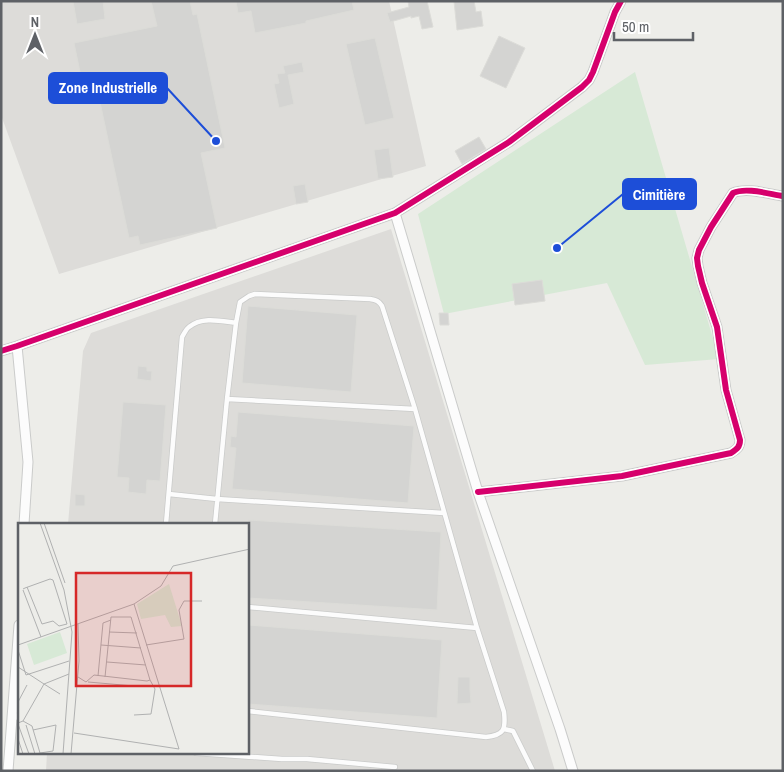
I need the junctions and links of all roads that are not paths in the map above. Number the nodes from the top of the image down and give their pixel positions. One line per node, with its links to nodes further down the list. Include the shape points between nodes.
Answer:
1 (621, 1): 3 (street, via 589,80 509,142)
2 (783, 196): 9 (street, via 749,191 734,193 711,227 697,258 717,328 726,390 740,440 738,448 731,453 622,476)
3 (395, 213): 5 (street); 9 (street)
4 (236, 324): 7 (lane); 8 (lane, via 240,302 255,294 376,300 382,306); 10 (lane, via 214,319 200,322 189,327 182,337)
5 (17, 346): 6 (street); 13 (street, via 28,462)
6 (1, 350)
7 (227, 399): 8 (lane); 11 (lane)
8 (415, 409): 12 (lane)
9 (478, 492): 28 (street)
10 (169, 494): 11 (lane); 14 (lane)
11 (217, 499): 12 (lane); 15 (lane)
12 (444, 513): 17 (lane)
13 (24, 523)
14 (166, 523)
15 (215, 523)
16 (249, 607): 17 (lane)
17 (477, 628): 23 (lane, via 504,712)
18 (18, 640): 20 (street)
19 (249, 711): 23 (lane, via 486,737 498,735)
20 (13, 712): 21 (lane); 22 (street)
21 (18, 718)
22 (15, 727): 26 (street)
23 (504, 729): 27 (lane, via 513,731)
24 (210, 754): 25 (lane)
25 (396, 767)
26 (8, 771)
27 (533, 771)
28 (573, 771)

